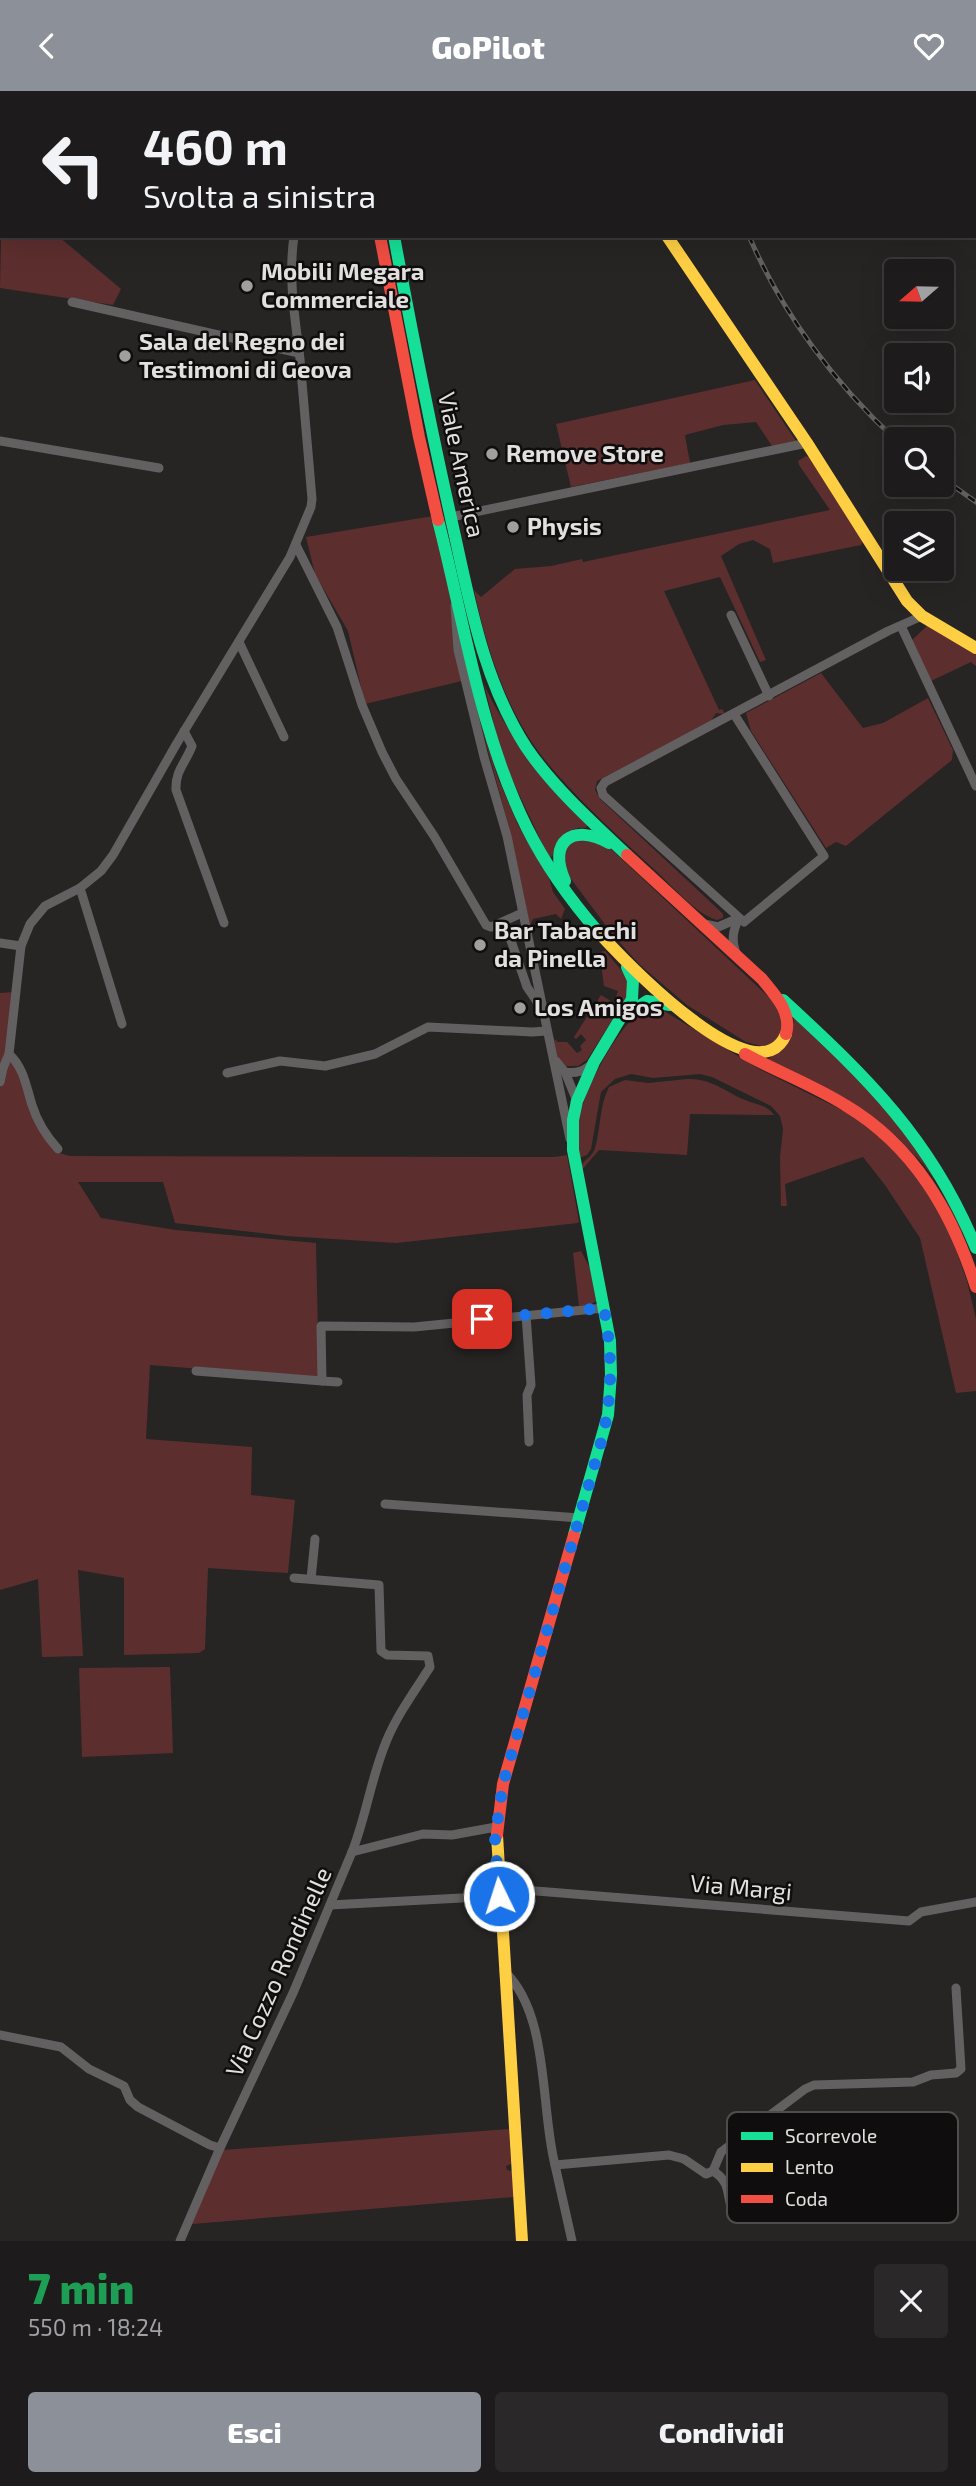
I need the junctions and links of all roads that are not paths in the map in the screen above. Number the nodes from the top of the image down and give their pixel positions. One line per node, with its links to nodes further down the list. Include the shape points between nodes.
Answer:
1 (294, 238): 6 (street, via 292,299)
2 (380, 238): 12 (main road, Viale America, via 423,457)
3 (394, 238): 10 (main road, Viale America)
4 (668, 238): 8 (main road)
5 (72, 302): 6 (street)
6 (299, 353): 11 (street, via 312,499)
7 (0, 441): 9 (street)
8 (807, 443): 10 (street); 14 (main road, via 897,587)
9 (159, 468)
10 (450, 517): 23 (main road, Viale America, via 483,657 500,699 539,763)
11 (296, 545): 16 (street); 30 (street, via 337,627 362,705 393,773 486,926)
12 (454, 583): 25 (main road, Viale America, via 489,733 507,784 543,857); 26 (street, via 458,650 507,836)
13 (731, 615): 18 (street)
14 (922, 616): 15 (street); 17 (main road)
15 (901, 626): 18 (street); 22 (street)
16 (239, 642): 20 (street); 21 (street)
17 (976, 648)
18 (769, 696): 19 (street)
19 (734, 714): 27 (street, via 824,856 744,922); 27 (street, via 604,782 601,788 603,795)
20 (184, 731): 24 (street, via 113,855); 28 (street, via 191,746 176,777 176,790)
21 (284, 737)
22 (976, 786)
23 (621, 850): 25 (main road, via 591,834 566,841 558,862); 29 (main road)
24 (79, 888): 32 (street, via 45,906 30,924); 39 (street)
25 (573, 900): 34 (main road)
26 (522, 913): 30 (street); 37 (street)
27 (739, 918): 29 (street, via 718,927); 33 (street, via 733,932)
28 (224, 923)
29 (699, 923): 33 (main road)
30 (491, 927): 37 (street, via 508,932 527,987)
31 (0, 943): 32 (street)
32 (21, 946): 42 (street)
33 (738, 957): 35 (main road)
34 (625, 961): 36 (main road); 38 (main road, via 634,992)
35 (768, 985): 41 (main road, via 786,1012 786,1038 780,1047 764,1053); 53 (main road, via 877,1091 915,1135 952,1192)
36 (675, 1006): 38 (main road, via 647,1001); 41 (main road)
37 (542, 1010): 40 (street)
38 (623, 1017): 44 (main road)
39 (122, 1024)
40 (546, 1031): 43 (street); 47 (street, via 428,1027 375,1054 325,1066 280,1061)
41 (732, 1047): 54 (main road, via 847,1106 904,1151 950,1216)
42 (9, 1054): 45 (street); 51 (street, via 20,1064 33,1108)
43 (552, 1056): 46 (street); 50 (street)
44 (594, 1062): 46 (street, via 581,1072); 49 (main road)
45 (1, 1068): 48 (street)
46 (565, 1072): 49 (street)
47 (227, 1073)
48 (0, 1082)
49 (577, 1101): 50 (street, via 569,1106); 52 (main road)
50 (561, 1103): 52 (street)
51 (58, 1149)
52 (573, 1150): 55 (main road)
53 (976, 1248)
54 (976, 1287)
55 (604, 1308): 56 (street); 62 (main road, via 610,1341 608,1415)
56 (526, 1315): 58 (street, via 414,1327 321,1326); 60 (street)
57 (196, 1371): 58 (street)
58 (322, 1381): 59 (street)
59 (338, 1382)
60 (529, 1442)
61 (385, 1504): 62 (street)
62 (580, 1518): 66 (main road, via 503,1784)
63 (315, 1539): 65 (street)
64 (294, 1578): 65 (street)
65 (311, 1579): 67 (street, via 379,1584 381,1651 428,1655 430,1661 385,1743)
66 (496, 1827): 67 (street, Via Cozzo Rondinelle, via 452,1835 423,1834); 68 (main road)
67 (352, 1852): 70 (street, Via Cozzo Rondinelle)
68 (499, 1892): 69 (street, Via Margi, via 909,1921 921,1912); 70 (street, Via Margi); 71 (main road)
69 (976, 1902)
70 (330, 1905): 75 (street, Via Cozzo Rondinelle)
71 (504, 1971): 77 (street, via 525,1999 538,2048); 81 (main road)
72 (956, 1988): 74 (street, via 961,2069 956,2073 913,2082 814,2085)
73 (0, 2035): 75 (street, via 61,2047 89,2069 124,2086 138,2108)
74 (774, 2112)
75 (219, 2148): 80 (street, Via Cozzo Rondinelle)
76 (727, 2148): 78 (street)
77 (555, 2165): 78 (street, via 662,2155 684,2159 700,2172); 82 (street)
78 (713, 2171): 79 (street)
79 (727, 2185)
80 (180, 2241)
81 (522, 2241)
82 (572, 2241)

